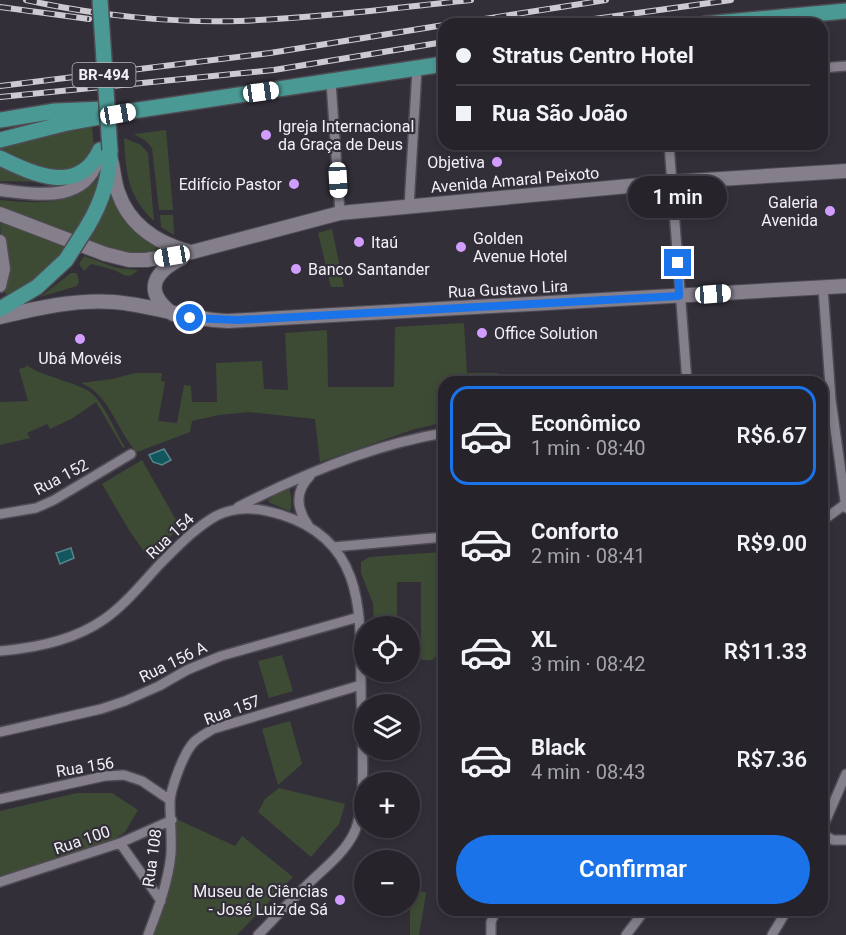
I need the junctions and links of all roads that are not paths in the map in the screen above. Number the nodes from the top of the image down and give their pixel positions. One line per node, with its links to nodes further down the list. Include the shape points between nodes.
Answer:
1 (90, 0): 13 (main road)
2 (100, 0): 13 (main road, BR-494, bridge)
3 (846, 11): 4 (main road)
4 (770, 18)
5 (438, 65): 8 (main road)
6 (846, 66): 7 (street)
7 (828, 68)
8 (417, 69): 9 (main road); 19 (street)
9 (331, 82): 10 (main road); 20 (street)
10 (132, 111): 11 (main road, via 83,109); 12 (main road)
11 (0, 120)
12 (0, 140)
13 (105, 150): 15 (main road, via 77,174 60,177 34,174); 18 (street, via 92,174 69,191 41,195); 23 (main road, via 118,193 136,222 157,239); 28 (main road, BR-494, bridge, via 109,168 104,191 66,260 20,299)
14 (669, 150): 17 (street)
15 (0, 158)
16 (846, 171): 17 (main road, Avenida Amaral Peixoto)
17 (672, 182): 19 (main road, Avenida Amaral Peixoto); 27 (street)
18 (0, 190)
19 (409, 207): 20 (main road, Avenida Amaral Peixoto)
20 (340, 213): 23 (main road, Avenida Amaral Peixoto)
21 (0, 214): 23 (main road, via 122,259 146,260)
22 (0, 241): 24 (street, via 4,273)
23 (192, 252): 29 (main road, via 166,267 156,278 158,298)
24 (0, 286)
25 (846, 286): 26 (main road, Rua Gustavo Lira)
26 (823, 288): 27 (main road, Rua Gustavo Lira); 32 (street)
27 (679, 296): 29 (main road, Rua Gustavo Lira, via 228,321); 31 (street)
28 (0, 309)
29 (172, 314): 30 (main road, Rua Gustavo Lira, via 114,302 64,304)
30 (0, 317)
31 (686, 376)
32 (826, 376)
33 (828, 407): 37 (street)
34 (438, 434): 36 (street)
35 (131, 454): 39 (street, Rua 152, via 54,500 36,508)
36 (314, 472): 38 (street); 41 (street, via 298,497)
37 (845, 507): 40 (street)
38 (233, 509): 41 (street, Rua 154, via 263,510); 46 (street, Rua 154, via 193,532 98,624 47,644)
39 (0, 514)
40 (828, 517)
41 (308, 525): 43 (street, Rua 154)
42 (438, 538): 43 (street)
43 (333, 547): 44 (street, Rua 154, via 351,576)
44 (359, 616)
45 (354, 618): 48 (street, Rua 156 A, via 221,656 101,709)
46 (0, 651)
47 (361, 684): 51 (street, Rua 157, via 213,729 185,754); 63 (street, Rua 154, via 361,807 355,832 339,854)
48 (0, 732)
49 (846, 774): 52 (street)
50 (0, 799): 51 (street, Rua 156, via 105,776 124,776 142,781)
51 (170, 800): 53 (street, Rua 157)
52 (828, 815)
53 (172, 820): 56 (street, Rua 100); 58 (street, Rua 108, via 171,855)
54 (828, 837): 55 (street)
55 (846, 840)
56 (120, 843): 57 (street, Rua 100); 58 (street, Rua 108)
57 (0, 882)
58 (161, 901): 62 (street, Rua 108)
59 (494, 916): 64 (street)
60 (640, 916): 65 (street)
61 (783, 916): 66 (street)
62 (148, 935)
63 (258, 935)
64 (490, 935)
65 (626, 935)
66 (772, 935)

